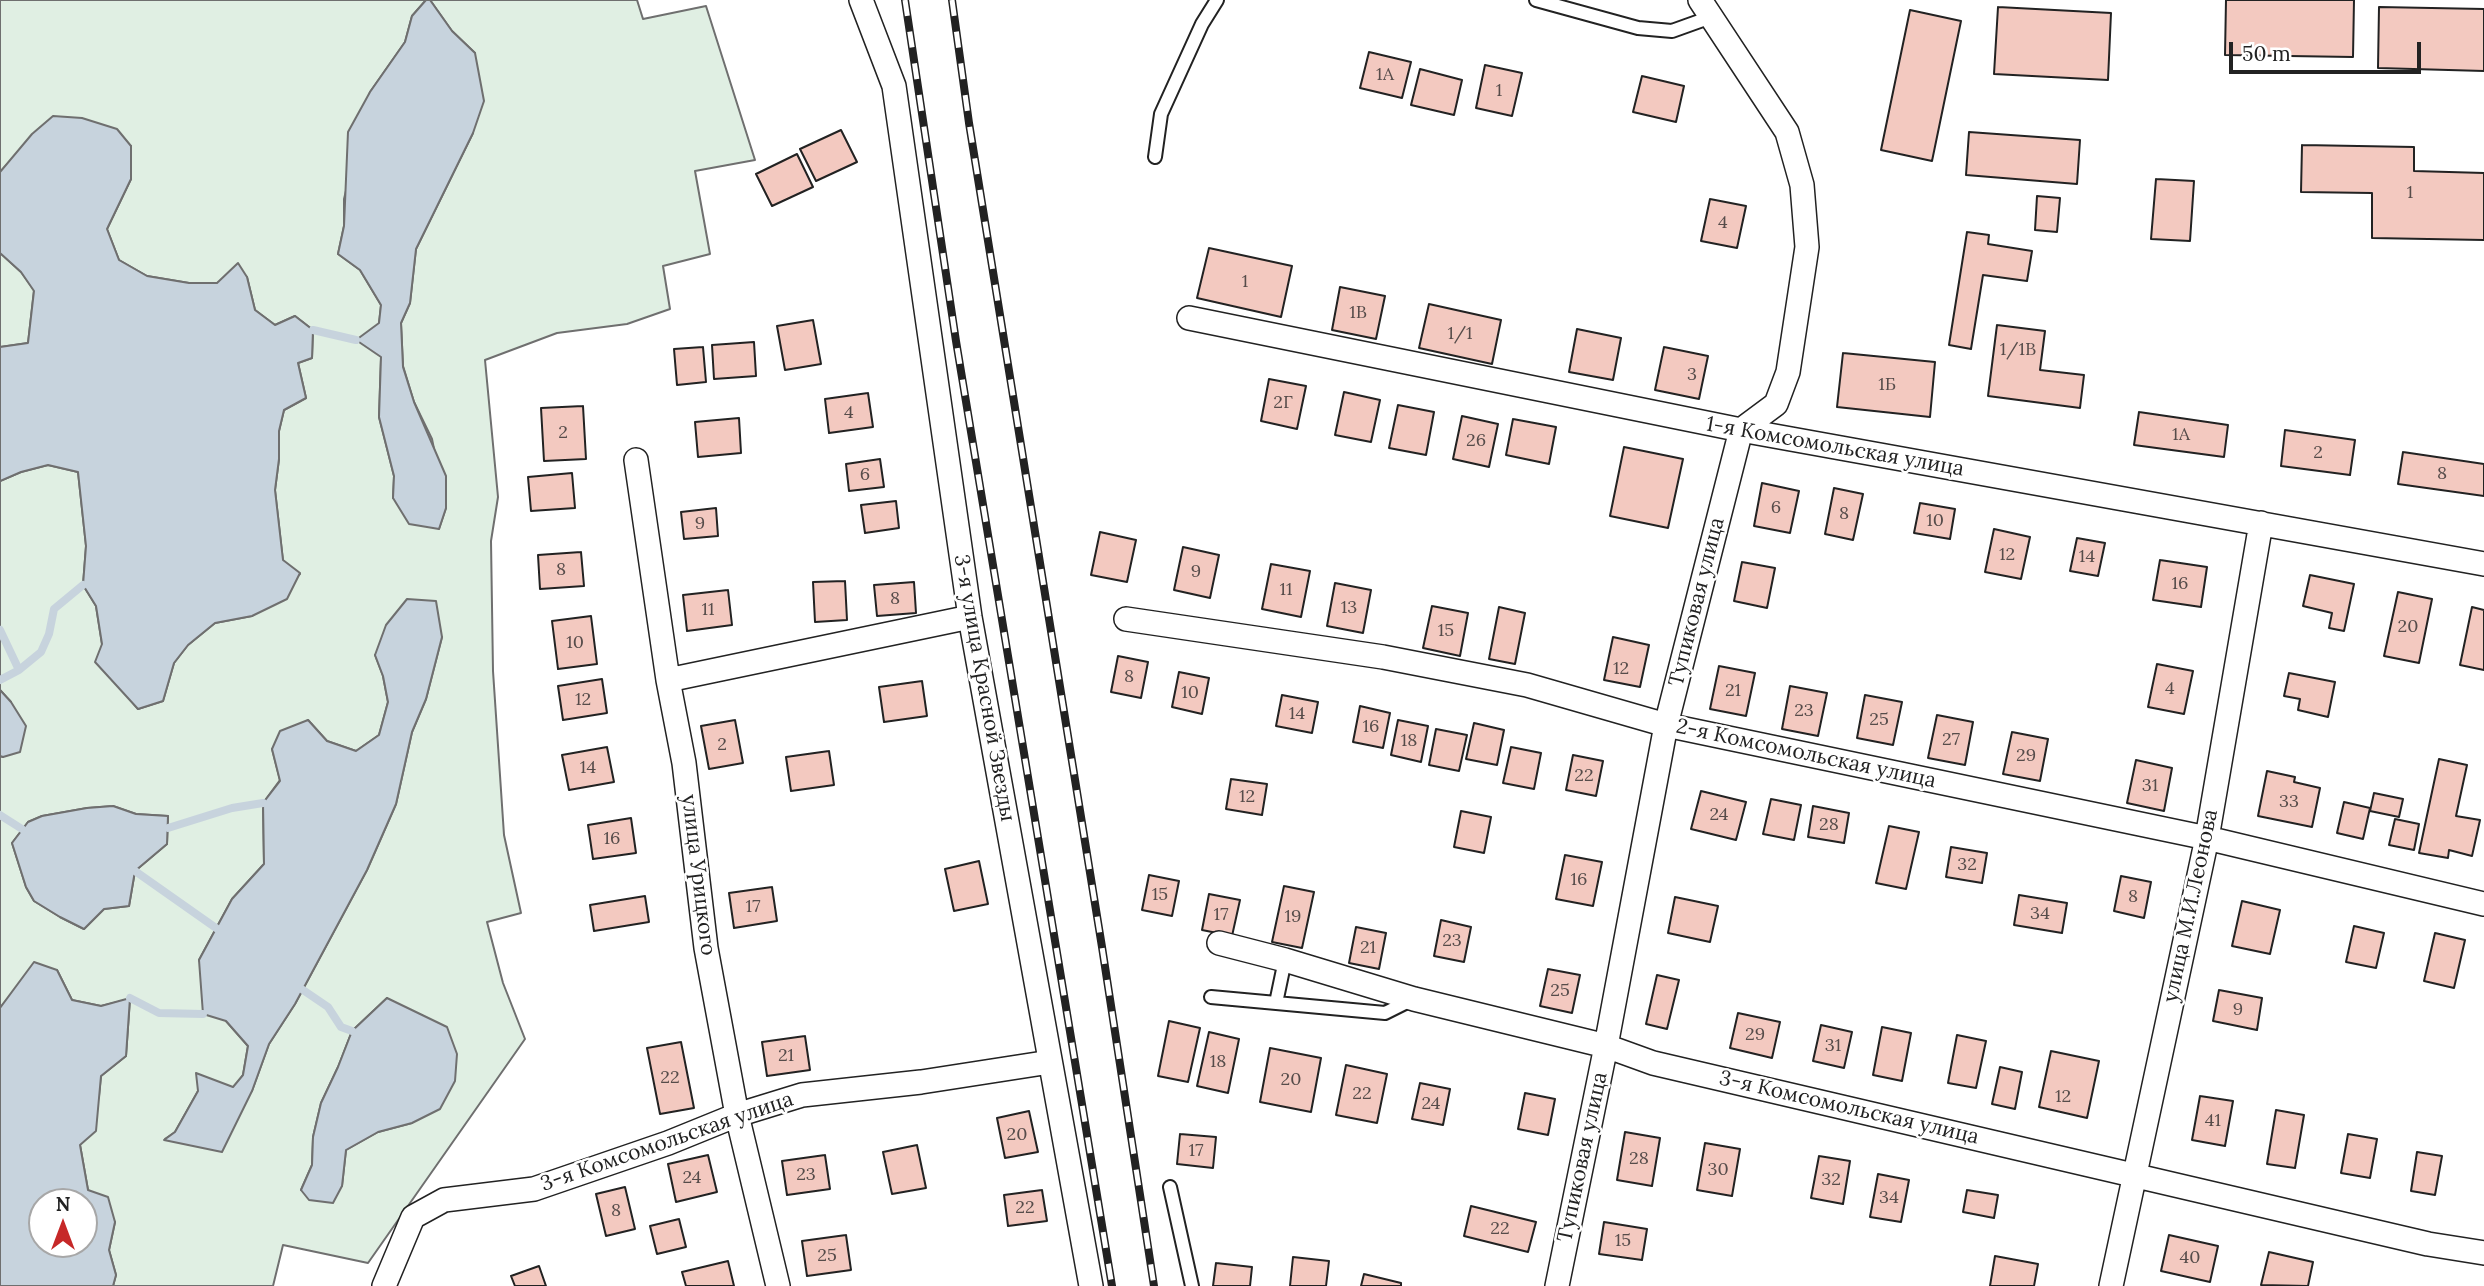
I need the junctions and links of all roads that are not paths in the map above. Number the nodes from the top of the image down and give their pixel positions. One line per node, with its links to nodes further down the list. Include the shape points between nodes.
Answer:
1 (861, 0): 11 (street, 3-я улица Красной Звезды, via 894,86)
2 (1217, 0): 5 (lane, via 1161,114)
3 (1536, 0): 4 (lane, via 1638,28 1672,32)
4 (1706, 9): 7 (street, via 1787,132 1802,185 1807,247 1788,372 1776,404)
5 (1155, 157)
6 (1189, 317): 7 (street, 1-я Комсомольская улица)
7 (1741, 430): 9 (street, 1-я Комсомольская улица); 14 (street, Тупиковая улица)
8 (636, 460): 13 (street, улица Урицкого)
9 (2260, 523): 10 (street, 1-я Комсомольская улица); 15 (street, улица М.И.Леонова)
10 (2484, 564)
11 (970, 617): 13 (street); 23 (street, 3-я улица Красной Звезды)
12 (1126, 619): 14 (street, 2-я Комсомольская улица, via 1383,657 1514,682)
13 (668, 680): 24 (street, улица Урицкого, via 684,763 706,948)
14 (1665, 725): 15 (street, 2-я Комсомольская улица); 22 (street, Тупиковая улица)
15 (2207, 838): 16 (street, 2-я Комсомольская улица); 25 (street, улица М.И.Леонова)
16 (2484, 904)
17 (1219, 943): 18 (street, 3-я Комсомольская улица)
18 (1285, 960): 20 (street, 3-я Комсомольская улица); 21 (lane)
19 (1211, 997): 21 (lane)
20 (1414, 999): 21 (lane, via 1385,1013); 22 (street, 3-я Комсомольская улица)
21 (1276, 1003)
22 (1606, 1046): 25 (street, 3-я Комсомольская улица, via 1653,1063); 32 (street, Тупиковая улица)
23 (1050, 1062): 24 (street, 3-я Комсомольская улица, via 802,1095); 30 (street, 3-я улица Красной Звезды)
24 (737, 1115): 28 (street, 3-я Комсомольская улица, via 534,1189 444,1200 413,1217); 29 (street, улица Урицкого)
25 (2135, 1175): 27 (street, 3-я Комсомольская улица); 33 (street, улица М.И.Леонова)
26 (1170, 1187): 31 (lane)
27 (2484, 1253)
28 (384, 1286)
29 (778, 1286)
30 (1091, 1286)
31 (1192, 1286)
32 (1557, 1286)
33 (2111, 1286)

